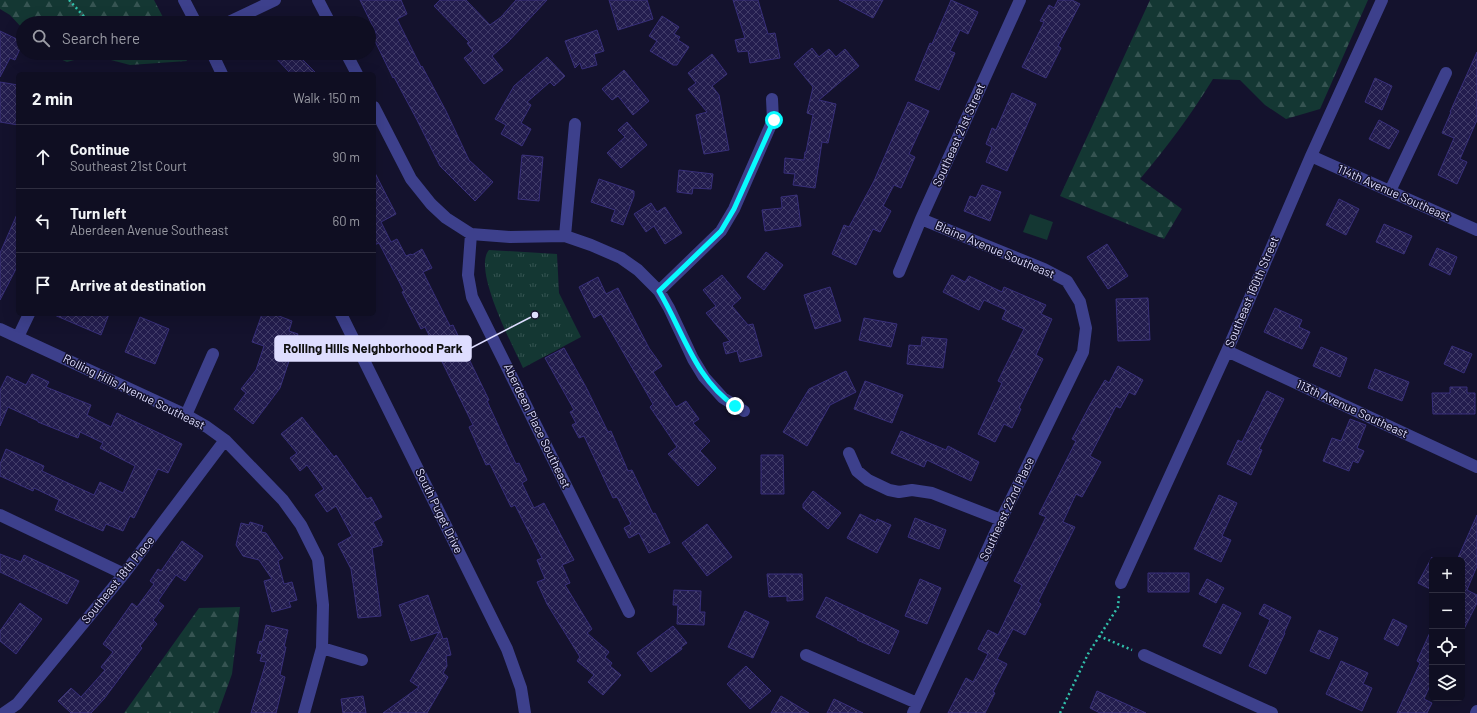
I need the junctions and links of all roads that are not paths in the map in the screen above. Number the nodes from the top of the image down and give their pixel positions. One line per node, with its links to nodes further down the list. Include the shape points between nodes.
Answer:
1 (184, 0): 6 (street)
2 (275, 0): 7 (street)
3 (318, 0): 8 (street)
4 (1020, 0): 19 (street, Southeast 21st Street)
5 (1382, 0): 17 (street, Southeast 160th Street)
6 (192, 16)
7 (242, 16)
8 (326, 16)
9 (215, 60): 11 (street)
10 (350, 60): 12 (street)
11 (221, 72)
12 (356, 72)
13 (1446, 73): 18 (street)
14 (772, 99): 24 (street, via 774,120 721,231)
15 (376, 111): 21 (street, via 411,179 446,218)
16 (575, 124): 22 (street)
17 (1311, 156): 18 (street, 114th Avenue Southeast); 30 (street, Southeast 160th Street)
18 (1390, 191): 20 (street, 114th Avenue Southeast)
19 (921, 219): 23 (street, Southeast 21st Street); 25 (street, Blaine Avenue Southeast, via 1044,269 1067,281)
20 (1477, 230)
21 (471, 234): 22 (street, via 510,237); 41 (street, Aberdeen Place Southeast, via 468,275 472,296)
22 (565, 236): 24 (street, via 621,258 638,270)
23 (899, 272)
24 (659, 291): 32 (street, via 704,377 723,398)
25 (1080, 302): 38 (street, Southeast 22nd Place, via 1086,328 1083,352)
26 (27, 316): 29 (street)
27 (342, 316): 49 (street, South Puget Drive, via 507,649 521,688)
28 (0, 329): 29 (street, Rolling Hills Avenue Southeast)
29 (18, 337): 33 (street, Rolling Hills Avenue Southeast)
30 (1226, 351): 36 (street, 113th Avenue Southeast); 40 (street, Southeast 160th Street)
31 (213, 354): 33 (street)
32 (744, 411)
33 (186, 415): 34 (street, Rolling Hills Avenue Southeast)
34 (225, 440): 39 (street, Southeast 18th Place); 42 (street, Rolling Hills Avenue Southeast, via 284,500 301,525 318,559 323,605)
35 (849, 453): 38 (street, via 857,471 868,480 889,490 932,492)
36 (1477, 467)
37 (0, 516): 39 (street)
38 (1001, 520): 46 (street, Southeast 22nd Place)
39 (124, 574): 47 (street, Southeast 18th Place, via 17,704)
40 (1121, 583)
41 (629, 612)
42 (322, 648): 45 (street); 48 (street, Rolling Hills Avenue Southeast)
43 (806, 655): 46 (street)
44 (1144, 655): 50 (street)
45 (362, 660)
46 (915, 708)
47 (4, 713)
48 (304, 713)
49 (525, 713)
50 (1272, 713)

